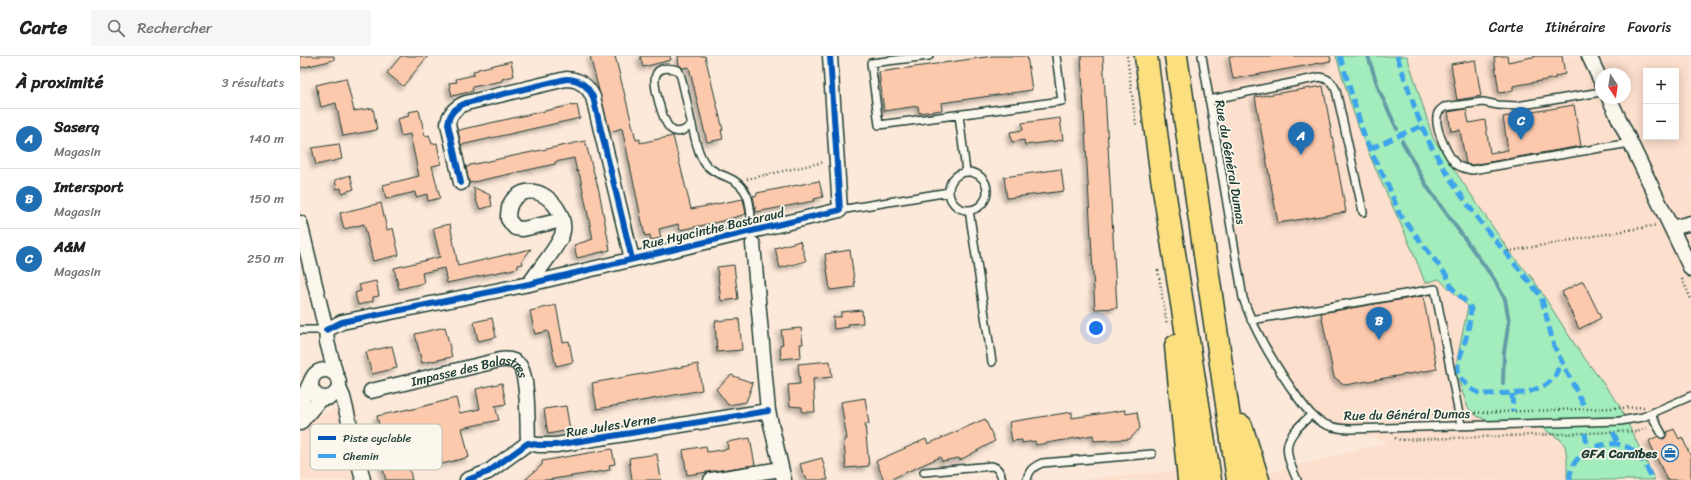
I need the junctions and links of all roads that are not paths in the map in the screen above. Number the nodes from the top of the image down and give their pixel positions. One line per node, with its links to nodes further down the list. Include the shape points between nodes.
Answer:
1 (830, 56): 18 (street)
2 (929, 56): 12 (lane, via 871,64 879,125)
3 (1056, 56): 12 (lane, via 1062,101)
4 (1146, 56): 27 (highway)
5 (1176, 56): 34 (highway)
6 (1202, 56): 10 (lane, Rue du Général Dumas)
7 (1589, 56): 8 (street)
8 (1595, 68)
9 (1595, 93): 14 (lane, via 1517,106 1483,102 1444,107 1439,110 1438,127 1444,144 1456,164 1463,169 1472,170)
10 (1209, 100): 20 (lane, via 1320,77 1327,78 1336,90); 30 (lane, Rue du Général Dumas, via 1243,298)
11 (1612, 104): 14 (street)
12 (959, 115): 15 (lane)
13 (692, 124): 13 (lane, via 678,70 661,70 656,74 654,83 664,121 669,128 677,132 686,130); 25 (lane, via 697,149 704,163 718,174 737,182 745,190)
14 (1630, 143): 24 (street)
15 (966, 172): 17 (lane, via 952,181); 19 (lane, via 982,179 987,190 984,201)
16 (461, 183): 26 (street, via 448,124 456,108 466,103 566,79 582,83 593,97)
17 (949, 192): 18 (lane); 19 (lane, via 958,207)
18 (840, 210): 25 (street, Rue Hyacinthe Bastaraud)
19 (969, 210): 33 (lane)
20 (1362, 212)
21 (562, 220): 29 (street, via 562,236)
22 (1691, 223): 24 (street)
23 (300, 224): 32 (street)
24 (1672, 228): 28 (street)
25 (752, 237): 26 (street, Rue Hyacinthe Bastaraud); 41 (street)
26 (632, 259): 29 (street, Rue Hyacinthe Bastaraud)
27 (1176, 261): 58 (highway, via 1176,351); 59 (highway)
28 (1691, 269)
29 (529, 284): 32 (street, Rue Hyacinthe Bastaraud, via 342,322)
30 (1251, 320): 43 (lane, Rue du Général Dumas, via 1289,386); 46 (lane, via 1435,289)
31 (300, 330): 32 (lane, via 322,331)
32 (326, 336): 35 (street); 36 (street)
33 (992, 362)
34 (1222, 366): 60 (highway); 61 (highway)
35 (315, 376): 36 (street, via 327,370); 39 (street, via 312,390); 40 (street)
36 (337, 382): 39 (street, via 333,396); 45 (street)
37 (371, 391): 48 (street, Impasse des Balastres, via 500,360 511,360 520,367 523,374)
38 (1691, 396): 42 (lane, Rue du Général Dumas)
39 (321, 398): 44 (street)
40 (300, 405)
41 (768, 412): 48 (street, Rue Jules Verne, via 556,445); 52 (street)
42 (1651, 414): 46 (lane, Rue du Général Dumas, via 1620,421); 47 (lane)
43 (1311, 415): 46 (lane, Rue du Général Dumas, via 1319,421 1342,429); 62 (lane, via 1292,433 1288,442 1289,464)
44 (300, 423)
45 (350, 424)
46 (1461, 425)
47 (1662, 434)
48 (528, 443): 54 (street, via 488,472)
49 (1152, 454): 57 (lane, via 1042,463 1031,468)
50 (361, 470): 53 (street)
51 (924, 472): 56 (lane, via 992,466 1000,471)
52 (782, 475): 55 (street)
53 (363, 480)
54 (467, 480)
55 (711, 480)
56 (1002, 480)
57 (1026, 480)
58 (1189, 480)
59 (1210, 480)
60 (1238, 480)
61 (1258, 480)
62 (1297, 480)

